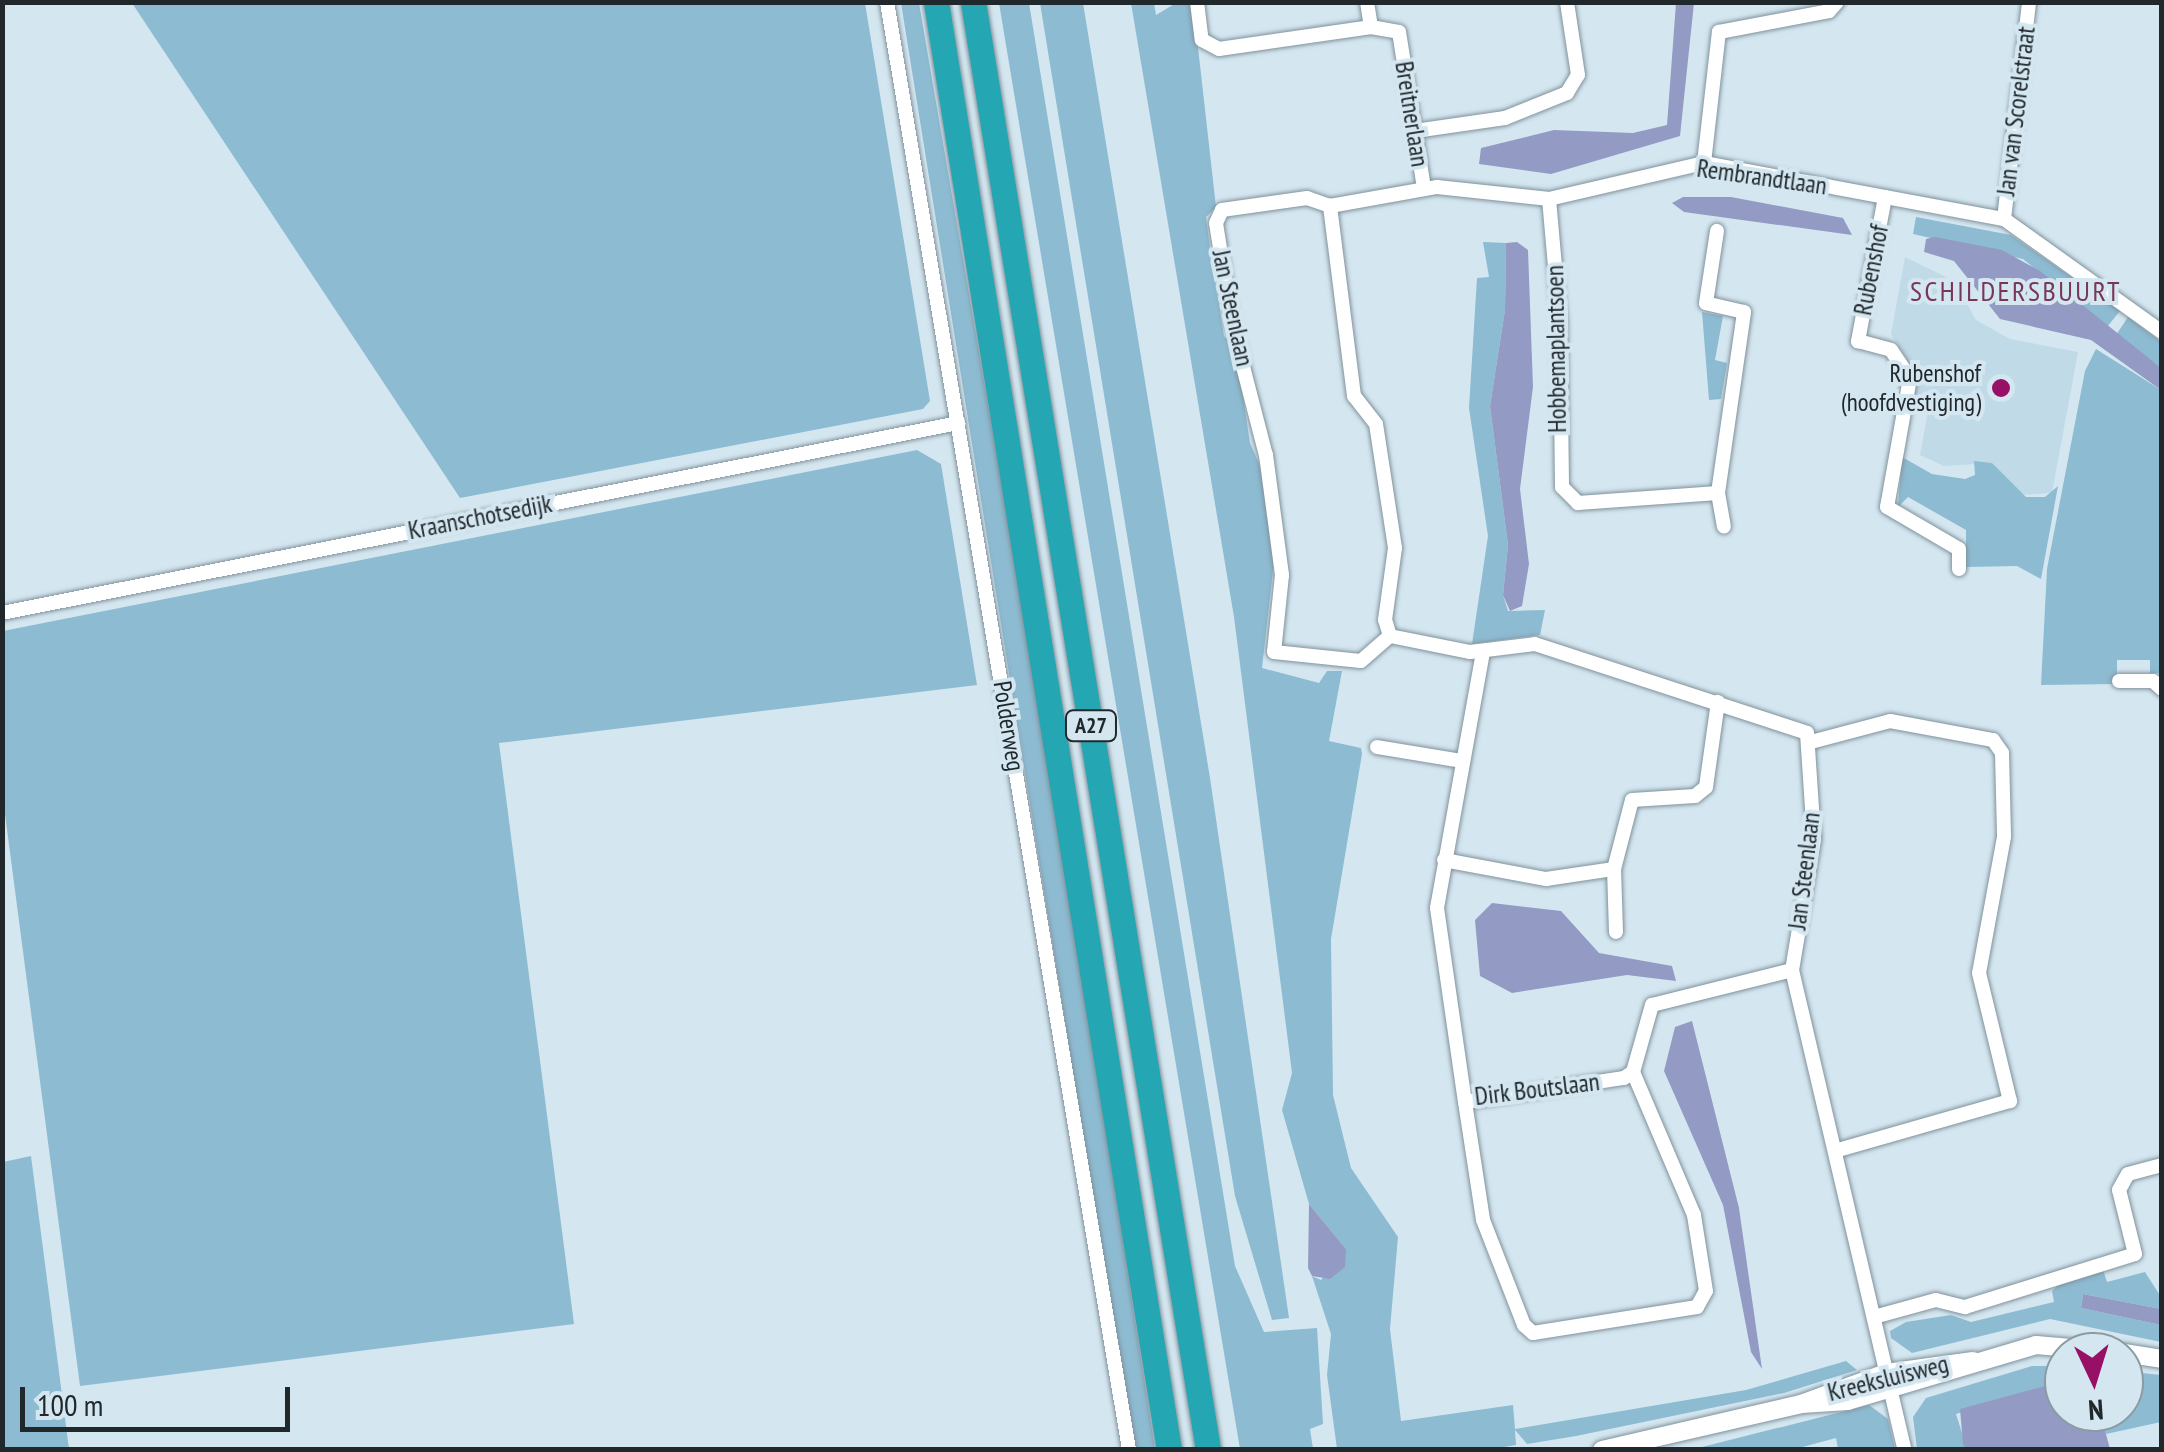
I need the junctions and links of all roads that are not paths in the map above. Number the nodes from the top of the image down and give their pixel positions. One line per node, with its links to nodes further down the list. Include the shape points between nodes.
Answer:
1 (887, 2): 19 (street, Polderweg)
2 (936, 2): 44 (highway, A27)
3 (973, 2): 45 (highway, A27)
4 (1197, 2): 9 (street, via 1202,40 1220,49)
5 (1367, 2): 9 (street)
6 (1567, 2): 10 (street, via 1578,75 1568,92 1505,118)
7 (1837, 2): 11 (street, via 1829,11 1719,32)
8 (2029, 2): 16 (street, Jan van Scorelstraat)
9 (1371, 27): 10 (street, Breitnerlaan, via 1399,32)
10 (1415, 131): 12 (street, Breitnerlaan)
11 (1704, 163): 13 (street, Rembrandtlaan); 14 (street, Rembrandtlaan)
12 (1424, 188): 14 (street, Rembrandtlaan); 15 (street, Rembrandtlaan)
13 (1885, 197): 16 (street, Rembrandtlaan); 22 (street, Rubenshof, via 1858,341 1891,350 1910,378 1887,507 1959,549)
14 (1549, 199): 20 (street, Hobbemaplantsoen, via 1560,322 1557,425 1568,499)
15 (1330, 206): 24 (street, via 1354,396 1376,424 1396,548 1385,620); 24 (street, Jan Steenlaan, via 1307,198 1216,215 1280,558 1272,645 1274,652 1360,661)
16 (2004, 219): 18 (street, Rembrandtlaan)
17 (1717, 231): 20 (street, via 1706,303 1744,312)
18 (2162, 332)
19 (958, 423): 23 (street, Kraanschotsedijk); 43 (street, Polderweg)
20 (1718, 494): 21 (street)
21 (1724, 526)
22 (1959, 569)
23 (2, 612)
24 (1390, 636): 25 (street)
25 (1483, 652): 28 (street, via 1534,644); 31 (street, Dirk Boutslaan)
26 (2119, 681): 27 (street, via 2153,681)
27 (2162, 689)
28 (1718, 702): 29 (street, via 1798,727); 33 (street, via 1706,788 1695,796 1632,800)
29 (1811, 742): 35 (street, Jan Steenlaan, via 1814,839); 38 (street, via 1890,722 1993,740 2002,753 2004,836 1979,973 2010,1101)
30 (1377, 747): 31 (street)
31 (1462, 761): 32 (street, Dirk Boutslaan)
32 (1444, 860): 33 (street, via 1546,880); 37 (street, Dirk Boutslaan, via 1436,908)
33 (1614, 869): 34 (street)
34 (1616, 932)
35 (1792, 970): 36 (street, Dirk Boutslaan, via 1652,1005); 38 (street, Jan Steenlaan)
36 (1633, 1072): 37 (street, Dirk Boutslaan); 37 (street, via 1694,1215 1706,1291 1697,1307 1533,1332 1524,1325 1483,1220)
37 (1465, 1102)
38 (1838, 1150): 40 (street, Jan Steenlaan)
39 (2162, 1165): 40 (street, via 2128,1174 2118,1190 2135,1254 1965,1307 1936,1300)
40 (1874, 1317): 42 (street, Jan Steenlaan)
41 (2044, 1347): 42 (street, Kreeksluisweg)
42 (1888, 1381): 46 (street, Kreeksluisweg); 47 (street, Jan Steenlaan)
43 (1129, 1450)
44 (1169, 1450)
45 (1208, 1450)
46 (1602, 1450)
47 (1905, 1450)

